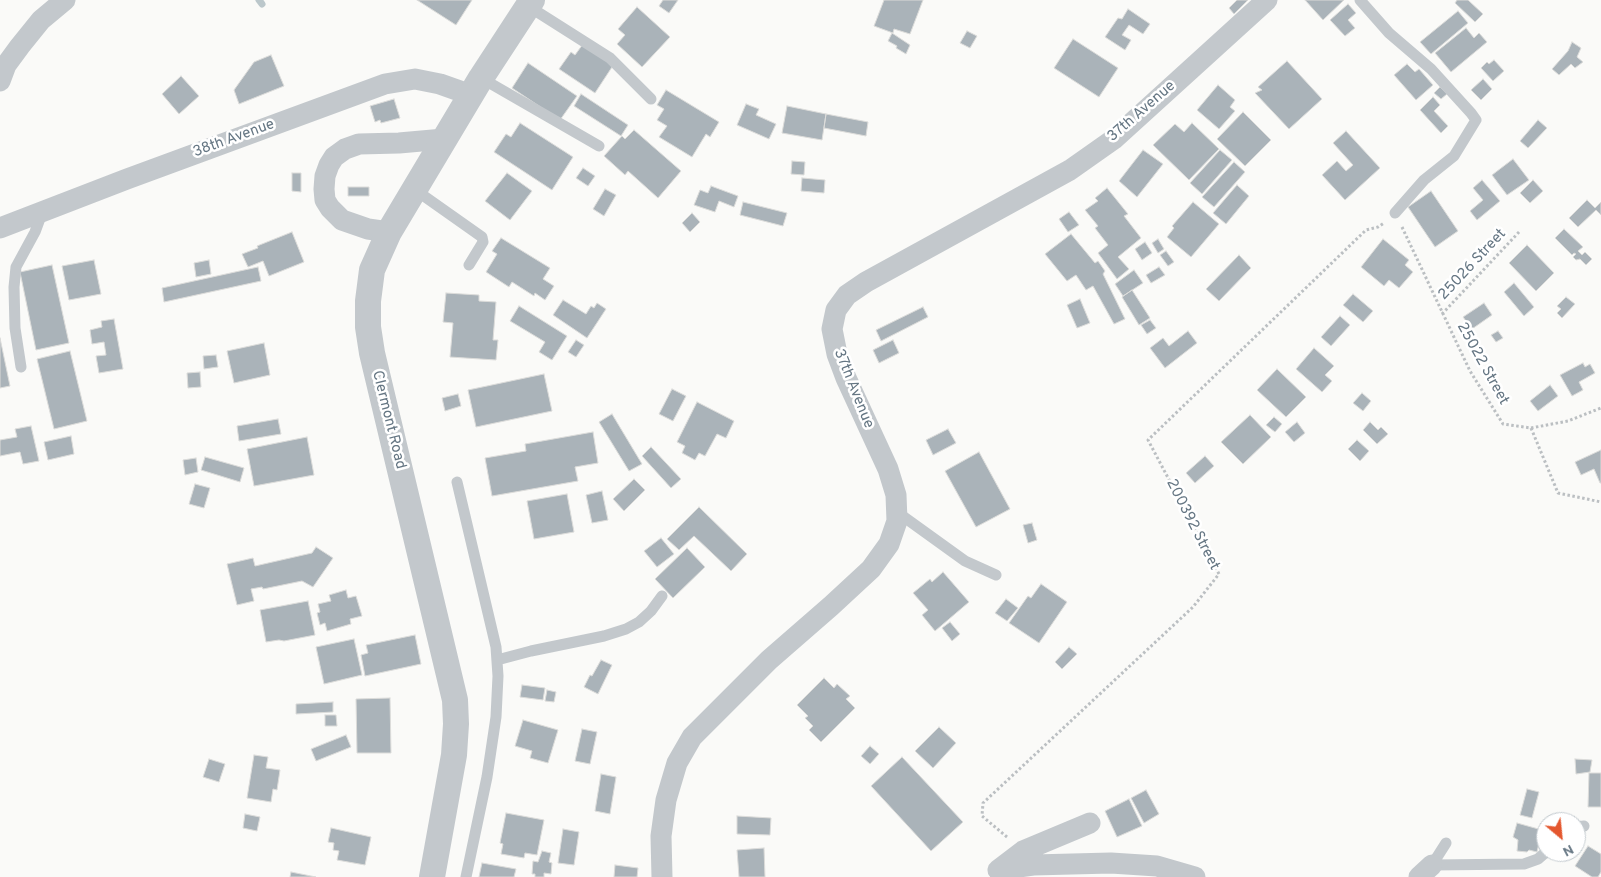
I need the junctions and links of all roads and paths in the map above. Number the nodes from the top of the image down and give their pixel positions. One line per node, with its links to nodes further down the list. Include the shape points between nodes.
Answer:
1 (65, 0): 5 (street, via 41,20 20,46 6,65)
2 (1267, 0): 23 (street, 37th Avenue, via 1114,139 1070,170 866,282 847,295 836,310 832,329 837,354 888,469 896,495)
3 (1360, 0): 12 (lane, via 1389,33 1431,69 1476,120 1454,156 1424,180)
4 (530, 3): 6 (street, Clermont Road); 7 (lane, via 610,58)
5 (0, 81)
6 (476, 87): 8 (street, Clermont Road); 9 (lane); 11 (street, 38th Avenue, via 415,80 385,84)
7 (651, 99)
8 (444, 139): 10 (street, Clermont Road); 15 (street, via 359,144 345,149 329,165 324,188 330,208 342,220)
9 (599, 146)
10 (414, 189): 15 (street, Clermont Road); 16 (lane, via 482,238 483,242)
11 (42, 213): 13 (street, 38th Avenue); 18 (lane, via 16,267 15,328)
12 (1396, 213): 17 (path, 25022 Street); 29 (path, 200392 Street, via 1378,227 1366,230 1148,440 1219,574 1193,607 983,803 982,816)
13 (0, 228)
14 (1520, 231): 17 (path, 25026 Street)
15 (389, 232): 33 (street, Clermont Road, via 372,270 368,327 455,700 454,755)
16 (469, 265)
17 (1442, 314): 20 (path, 25022 Street, via 1470,371 1503,424)
18 (21, 367)
19 (1601, 408): 20 (path, via 1568,421)
20 (1531, 428): 22 (path, via 1558,493)
21 (457, 482): 26 (lane)
22 (1601, 502)
23 (897, 512): 24 (lane, via 961,558); 35 (street, 37th Avenue, via 889,544 871,569 769,660 692,737 677,762 666,800 660,836)
24 (996, 575)
25 (662, 596): 26 (lane, via 651,611 626,629)
26 (497, 660): 34 (lane, via 496,717)
27 (1090, 823): 29 (street)
28 (1446, 843): 31 (lane)
29 (1022, 850): 32 (street)
30 (1536, 860): 31 (lane, via 1524,864)
31 (1425, 871)
32 (994, 873): 36 (street, via 1033,865 1111,863 1157,866)
33 (432, 877)
34 (466, 877)
35 (662, 877)
36 (1195, 877)

